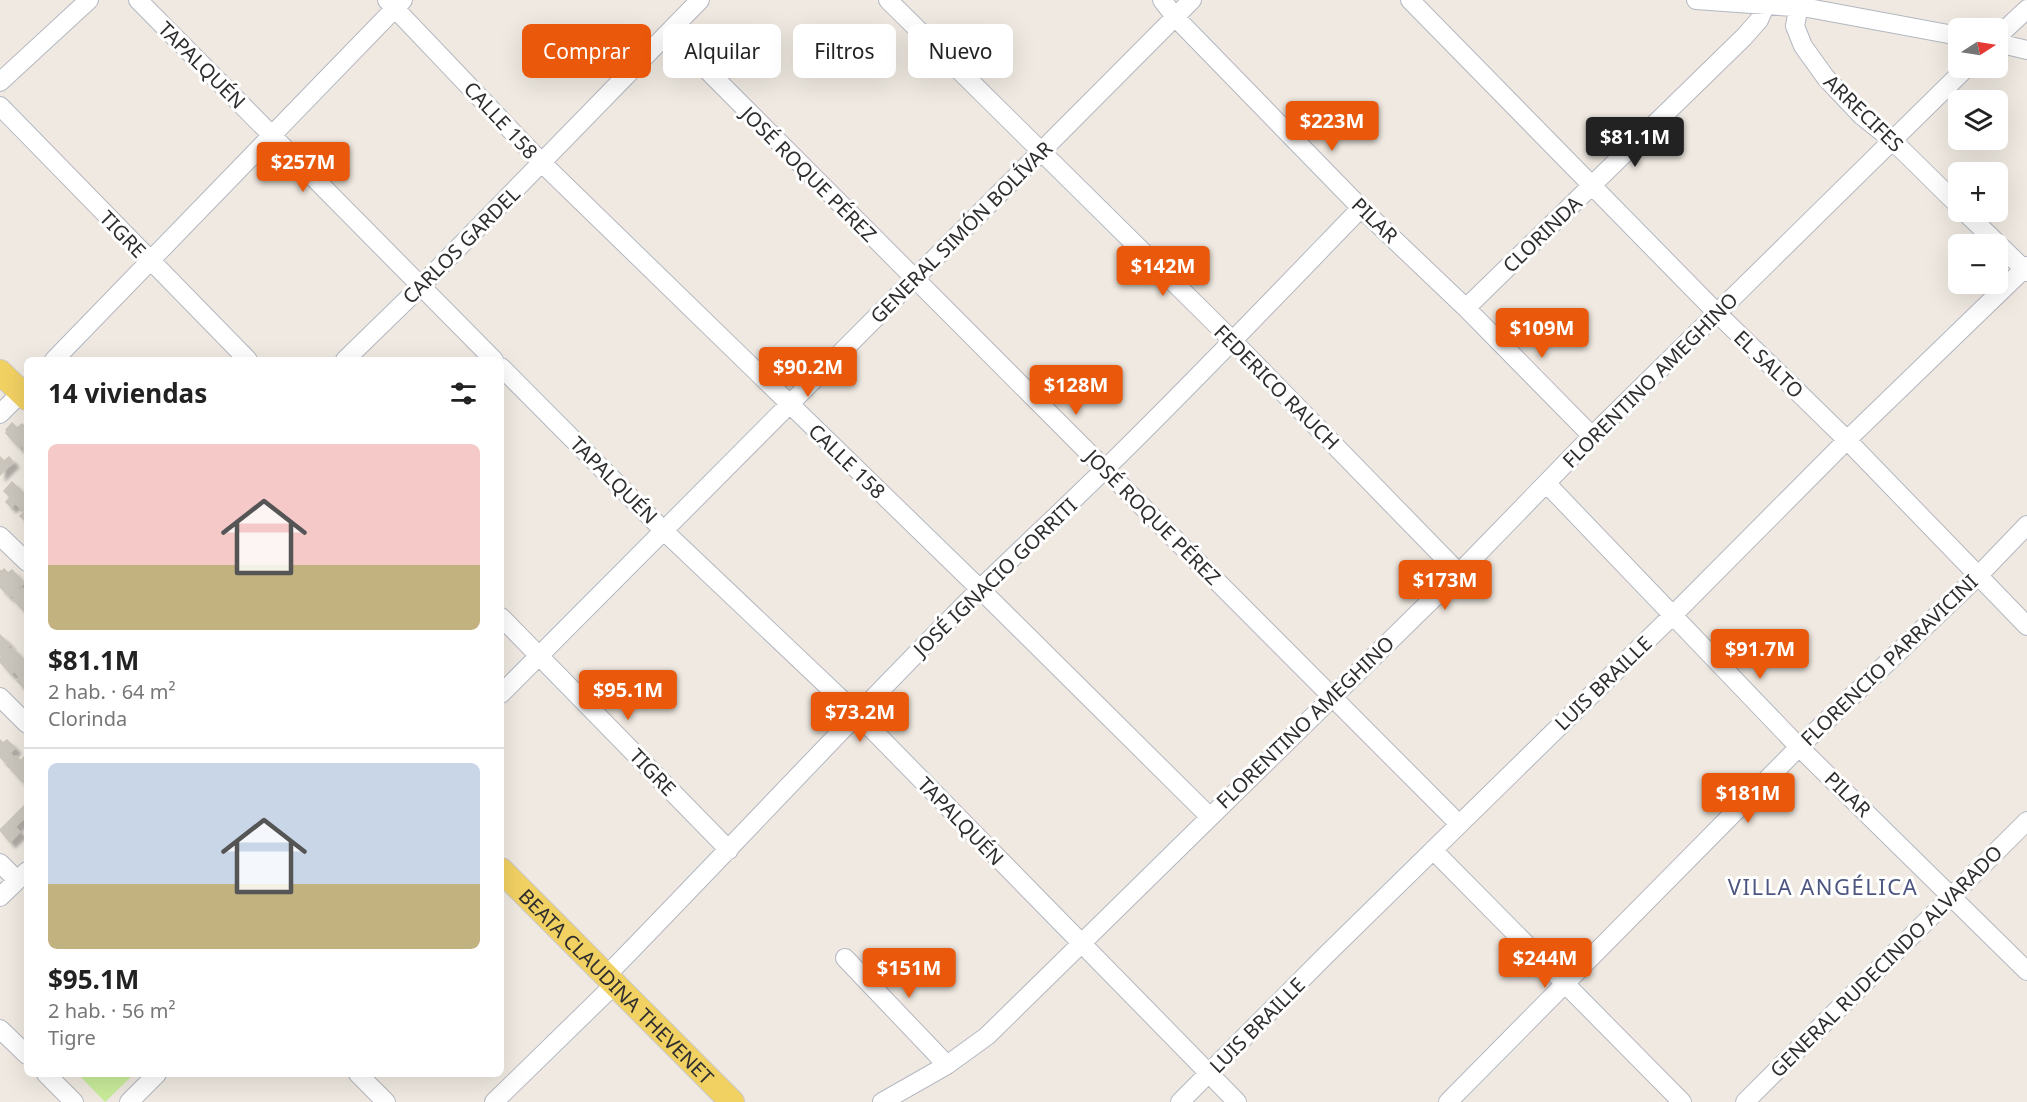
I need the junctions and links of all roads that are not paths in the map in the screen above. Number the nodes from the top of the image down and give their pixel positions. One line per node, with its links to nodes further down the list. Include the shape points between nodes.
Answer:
1 (89, 0): 23 (street)
2 (138, 0): 25 (street, TAPALQUÉN)
3 (700, 0): 15 (street, CARLOS GARDEL)
4 (888, 0): 27 (street, FEDERICO RAUCH)
5 (1162, 0): 14 (street, PILAR)
6 (1192, 0): 14 (street, GENERAL SIMÓN BOLÍVAR)
7 (1410, 0): 29 (street, EL SALTO)
8 (1696, 0): 9 (street)
9 (1734, 1): 12 (street)
10 (395, 3): 25 (street); 28 (street, CALLE 158)
11 (1799, 3): 12 (street); 17 (street); 26 (street, ARRECIFES, via 1795,26 1803,46 1862,116)
12 (1766, 4): 29 (street, CLORINDA, via 1759,20 1744,37)
13 (2027, 9): 16 (street)
14 (1176, 18): 27 (street, GENERAL SIMÓN BOLÍVAR); 31 (street, PILAR)
15 (677, 24)
16 (2008, 27)
17 (1948, 34)
18 (663, 38): 28 (street, CARLOS GARDEL)
19 (2008, 45): 20 (street)
20 (2027, 50)
21 (715, 78): 35 (street, JOSÉ ROQUE PÉREZ)
22 (1956, 78): 26 (street, FLORENTINO AMEGHINO)
23 (0, 82)
24 (0, 106): 33 (street, TIGRE)
25 (271, 136): 33 (street); 36 (street, TAPALQUÉN)
26 (1892, 140): 30 (street, ARRECIFES); 38 (street, FLORENTINO AMEGHINO)
27 (1041, 152): 35 (street, GENERAL SIMÓN BOLÍVAR); 39 (street, FEDERICO RAUCH)
28 (542, 163): 36 (street, CARLOS GARDEL); 48 (street, CALLE 158)
29 (1592, 185): 37 (street, CLORINDA); 38 (street, EL SALTO)
30 (1948, 195)
31 (1361, 208): 37 (street, PILAR); 39 (street, JOSÉ IGNACIO GORRITI)
32 (1976, 222): 34 (street)
33 (150, 262): 40 (street); 41 (street, TIGRE)
34 (2026, 269): 51 (street, LUIS BRAILLE)
35 (914, 279): 48 (street, GENERAL SIMÓN BOLÍVAR); 52 (street, JOSÉ ROQUE PÉREZ)
36 (421, 286): 42 (street, CARLOS GARDEL); 43 (street, TAPALQUÉN)
37 (1466, 308): 50 (street, PILAR)
38 (1717, 313): 50 (street, FLORENTINO AMEGHINO); 51 (street, EL SALTO)
39 (1233, 341): 52 (street, JOSÉ IGNACIO GORRITI); 58 (street, FEDERICO RAUCH)
40 (57, 357)
41 (245, 357)
42 (348, 357)
43 (491, 357)
44 (504, 370): 55 (street, TAPALQUÉN)
45 (0, 372): 46 (main road)
46 (24, 392)
47 (24, 394): 49 (street)
48 (788, 404): 55 (street, GENERAL SIMÓN BOLÍVAR); 60 (street, CALLE 158)
49 (0, 414)
50 (1592, 436): 53 (street, FLORENTINO AMEGHINO)
51 (1847, 440): 59 (street, EL SALTO); 61 (street, LUIS BRAILLE)
52 (1105, 469): 60 (street, JOSÉ IGNACIO GORRITI); 66 (street, JOSÉ ROQUE PÉREZ)
53 (1547, 484): 58 (street, FLORENTINO AMEGHINO); 61 (street, PILAR)
54 (2027, 525): 59 (street, FLORENCIO PARRAVICINI)
55 (664, 531): 64 (street, GENERAL SIMÓN BOLÍVAR); 68 (street, TAPALQUÉN)
56 (0, 536): 57 (street)
57 (24, 559)
58 (1459, 573): 66 (street, FLORENTINO AMEGHINO)
59 (1978, 576): 63 (street, EL SALTO); 70 (street, FLORENCIO PARRAVICINI)
60 (980, 589): 68 (street, JOSÉ IGNACIO GORRITI); 71 (street, CALLE 158)
61 (1673, 615): 70 (street, PILAR); 73 (street, LUIS BRAILLE)
62 (504, 621): 64 (street, TIGRE)
63 (2027, 626)
64 (539, 656): 65 (street, GENERAL SIMÓN BOLÍVAR); 74 (street, TIGRE)
65 (504, 691)
66 (1331, 696): 71 (street, FLORENTINO AMEGHINO); 73 (street, JOSÉ ROQUE PÉREZ)
67 (0, 697): 69 (street)
68 (856, 714): 74 (street, JOSÉ IGNACIO GORRITI); 81 (street, TAPALQUÉN)
69 (24, 721)
70 (1799, 747): 79 (street, PILAR); 85 (street, FLORENCIO PARRAVICINI)
71 (1209, 816): 81 (street, FLORENTINO AMEGHINO)
72 (2027, 820): 79 (street, GENERAL RUDECINDO ALVARADO)
73 (1459, 824): 75 (street, LUIS BRAILLE)
74 (729, 850): 84 (street, JOSÉ IGNACIO GORRITI)
75 (1433, 850): 85 (street); 89 (street, LUIS BRAILLE)
76 (0, 863): 78 (street)
77 (504, 873): 84 (main road, BEATA CLAUDINA THEVENET)
78 (22, 876): 80 (street)
79 (1952, 896): 83 (street, PILAR); 103 (street, GENERAL RUDECINDO ALVARADO)
80 (0, 897)
81 (1082, 944): 88 (street, FLORENTINO AMEGHINO, via 987,1036); 89 (street, TAPALQUÉN)
82 (845, 958): 88 (street)
83 (2027, 971)
84 (610, 980): 96 (street, JOSÉ IGNACIO GORRITI); 97 (main road, BEATA CLAUDINA THEVENET)
85 (1565, 983): 101 (street, FLORENCIO PARRAVICINI); 102 (street)
86 (0, 1029): 87 (street)
87 (24, 1052)
88 (947, 1065): 98 (street, FLORENTINO AMEGHINO)
89 (1209, 1073): 99 (street, LUIS BRAILLE); 100 (street, TAPALQUÉN)
90 (49, 1077): 93 (street)
91 (155, 1077): 94 (street)
92 (361, 1077): 95 (street)
93 (74, 1102)
94 (129, 1102)
95 (386, 1102)
96 (494, 1102)
97 (732, 1102)
98 (882, 1102)
99 (1180, 1102)
100 (1237, 1102)
101 (1448, 1102)
102 (1682, 1102)
103 (1745, 1102)

